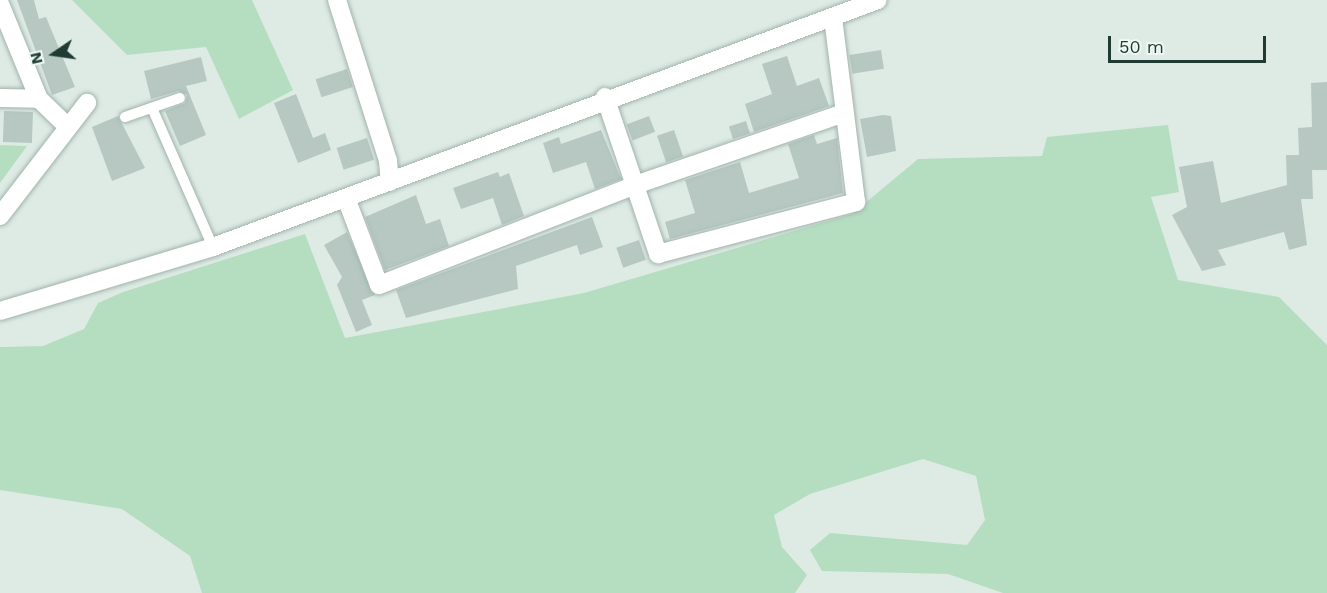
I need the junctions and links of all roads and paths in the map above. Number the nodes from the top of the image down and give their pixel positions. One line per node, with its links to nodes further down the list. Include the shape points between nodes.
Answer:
1 (337, 0): 14 (street, via 388,161)
2 (878, 0): 4 (street)
3 (0, 4): 8 (street)
4 (832, 17): 7 (street); 11 (street)
5 (0, 98): 8 (street)
6 (180, 98): 10 (lane)
7 (605, 98): 14 (street); 15 (street)
8 (39, 99): 13 (street)
9 (87, 103): 13 (street)
10 (152, 108): 12 (lane); 18 (lane)
11 (844, 113): 15 (street); 15 (street, via 856,202 658,254)
12 (125, 117)
13 (68, 127): 17 (street)
14 (390, 182): 16 (street)
15 (634, 185): 16 (street, via 378,285)
16 (346, 198): 18 (street)
17 (0, 216)
18 (213, 247): 19 (street)
19 (0, 311)

